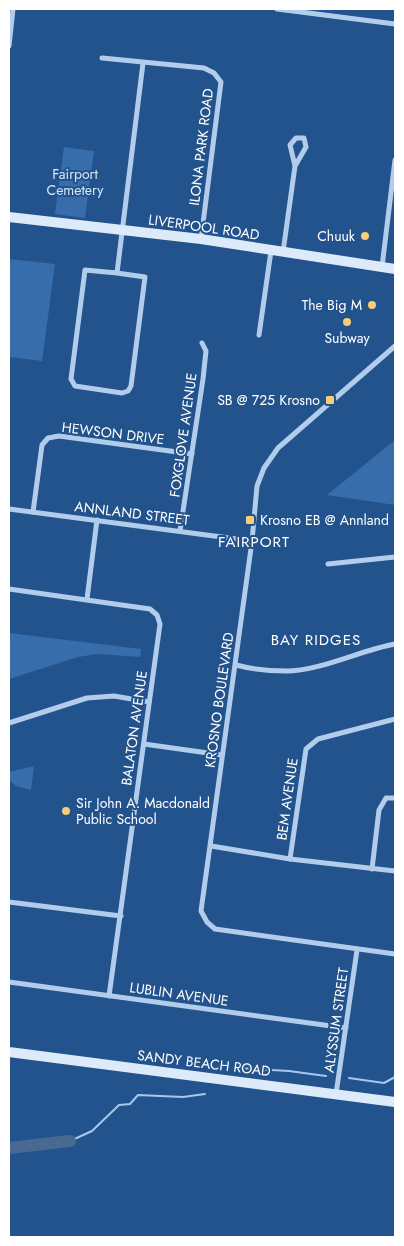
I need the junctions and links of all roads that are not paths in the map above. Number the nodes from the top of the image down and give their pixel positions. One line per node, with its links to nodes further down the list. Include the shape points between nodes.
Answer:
1 (12, 9): 4 (street)
2 (277, 9): 3 (street)
3 (395, 24)
4 (9, 46)
5 (102, 58): 6 (street, ILONA PARK ROAD)
6 (143, 63): 10 (street); 11 (street, ILONA PARK ROAD, via 204,68 221,82)
7 (395, 160): 14 (street)
8 (295, 166): 8 (street, via 306,147 304,138 296,138 290,145); 13 (street)
9 (9, 217): 10 (street, LIVERPOOL ROAD)
10 (122, 230): 11 (street, LIVERPOOL ROAD); 16 (street)
11 (201, 239): 12 (street, LIVERPOOL ROAD)
12 (271, 251): 13 (street, LIVERPOOL ROAD); 17 (street)
13 (283, 253): 14 (street, LIVERPOOL ROAD)
14 (382, 267): 15 (street, LIVERPOOL ROAD)
15 (395, 269)
16 (117, 273): 16 (street, via 85,270 71,379 75,386 122,393 131,386 144,277)
17 (259, 335)
18 (202, 343): 20 (street, FOXGLOVE AVENUE, via 206,350)
19 (395, 346): 25 (street, KROSNO BOULEVARD, via 278,448 264,468 257,486)
20 (192, 454): 22 (street, HEWSON DRIVE, via 59,436 48,438 42,445); 24 (street, FOXGLOVE AVENUE)
21 (9, 509): 22 (street, ANNLAND STREET)
22 (33, 512): 23 (street, ANNLAND STREET)
23 (98, 520): 24 (street, ANNLAND STREET); 29 (street)
24 (180, 531): 25 (street, ANNLAND STREET)
25 (252, 541): 31 (street, KROSNO BOULEVARD)
26 (395, 556): 27 (street)
27 (328, 564)
28 (9, 590): 29 (street, BALATON AVENUE)
29 (87, 599): 32 (street, BALATON AVENUE, via 150,609 157,615 160,624)
30 (395, 644): 31 (street, via 300,670)
31 (236, 665): 36 (street, KROSNO BOULEVARD)
32 (149, 702): 34 (street, via 114,696 87,698); 35 (street, BALATON AVENUE)
33 (395, 719): 39 (street, BEM AVENUE, via 318,739 306,748)
34 (9, 723)
35 (144, 744): 36 (street); 43 (street, BALATON AVENUE)
36 (222, 755): 38 (street, KROSNO BOULEVARD)
37 (395, 798): 40 (street, via 386,798 379,810)
38 (211, 846): 39 (street); 44 (street, KROSNO BOULEVARD, via 201,911 215,929)
39 (290, 859): 40 (street)
40 (372, 869): 41 (street)
41 (395, 871)
42 (9, 902): 43 (street)
43 (121, 916): 47 (street, BALATON AVENUE)
44 (357, 950): 45 (street, KROSNO BOULEVARD); 48 (street, ALYSSUM STREET)
45 (395, 954)
46 (9, 982): 47 (street, LUBLIN AVENUE)
47 (109, 996): 48 (street, LUBLIN AVENUE)
48 (346, 1028): 50 (street, ALYSSUM STREET)
49 (9, 1052): 50 (street, SANDY BEACH ROAD)
50 (336, 1094): 51 (street, SANDY BEACH ROAD)
51 (395, 1102)

